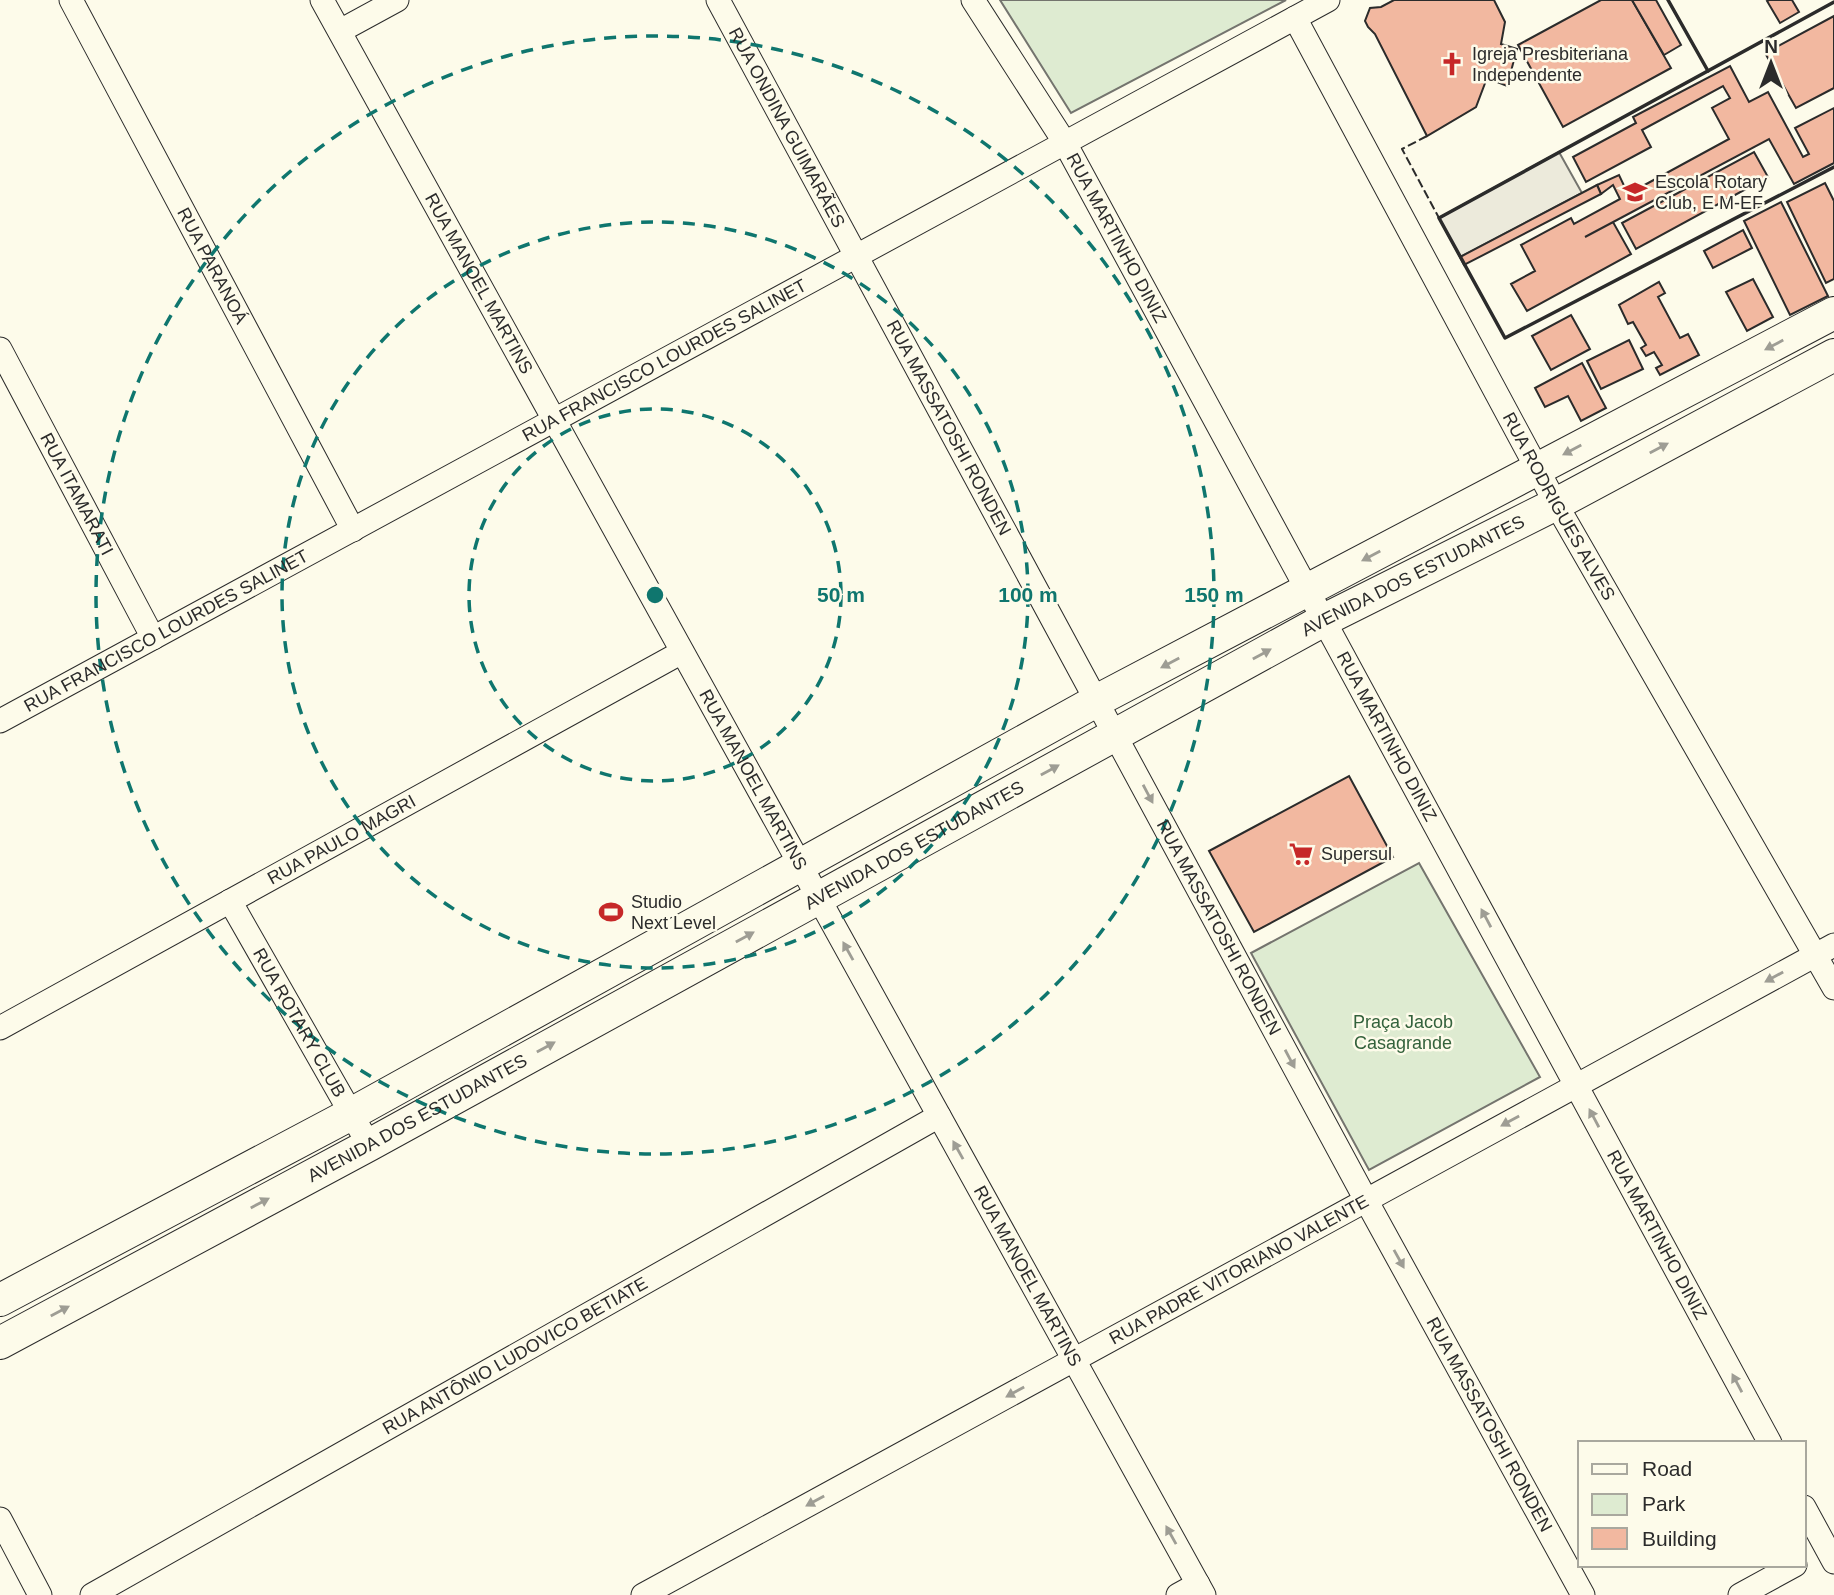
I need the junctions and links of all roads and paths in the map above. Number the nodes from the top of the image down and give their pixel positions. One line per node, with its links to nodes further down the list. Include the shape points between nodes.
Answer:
1 (71, 0): 19 (street, RUA PARANOÁ)
2 (322, 0): 8 (street, RUA MANOEL MARTINS)
3 (397, 0): 8 (street)
4 (718, 0): 10 (street, RUA ONDINA GUIMARÃES)
5 (972, 0): 9 (street, RUA MARTINHO DINIZ)
6 (1328, 0): 7 (street, RUA FRANCISCO LOURDES SALINET)
7 (1295, 18): 9 (street, RUA FRANCISCO LOURDES SALINET); 17 (street, RUA RODRIGUES ALVES)
8 (340, 31): 16 (street, RUA MANOEL MARTINS)
9 (1065, 143): 10 (street, RUA FRANCISCO LOURDES SALINET); 20 (street, RUA MARTINHO DINIZ)
10 (857, 256): 16 (street, RUA FRANCISCO LOURDES SALINET); 24 (street, RUA MASSATOSHI RONDEN)
11 (1834, 313): 14 (street, AVENIDA DOS ESTUDANTES, one-way to 14)
12 (0, 349): 22 (street, RUA ITAMARATI)
13 (1834, 355): 15 (street, AVENIDA DOS ESTUDANTES)
14 (1712, 377): 15 (street); 17 (street, AVENIDA DOS ESTUDANTES, one-way to 17)
15 (1732, 410): 18 (street, AVENIDA DOS ESTUDANTES, one-way to 15)
16 (555, 420): 19 (street, RUA FRANCISCO LOURDES SALINET); 23 (street, RUA MANOEL MARTINS)
17 (1537, 468): 18 (street, RUA RODRIGUES ALVES); 20 (street, AVENIDA DOS ESTUDANTES, one-way to 20)
18 (1556, 504): 21 (street, AVENIDA DOS ESTUDANTES); 30 (street, RUA RODRIGUES ALVES)
19 (353, 530): 22 (street, RUA FRANCISCO LOURDES SALINET)
20 (1308, 590): 21 (street, RUA MARTINHO DINIZ); 24 (street, AVENIDA DOS ESTUDANTES, one-way to 24)
21 (1324, 620): 26 (street, AVENIDA DOS ESTUDANTES, one-way to 21); 35 (street, RUA MARTINHO DINIZ, one-way to 21)
22 (153, 638): 25 (street, RUA FRANCISCO LOURDES SALINET)
23 (682, 652): 27 (street, RUA MANOEL MARTINS); 29 (street, RUA PAULO MAGRI)
24 (1098, 701): 26 (street, RUA MASSATOSHI RONDEN); 27 (street, AVENIDA DOS ESTUDANTES)
25 (0, 721)
26 (1116, 734): 28 (street, AVENIDA DOS ESTUDANTES, one-way to 26); 39 (street, RUA MASSATOSHI RONDEN, one-way to 39)
27 (801, 865): 28 (street, RUA MANOEL MARTINS); 31 (street, AVENIDA DOS ESTUDANTES)
28 (818, 897): 33 (street, AVENIDA DOS ESTUDANTES, one-way to 28); 37 (street, RUA MANOEL MARTINS, one-way to 28)
29 (230, 901): 34 (street, RUA PAULO MAGRI); 36 (street, RUA ROTARY CLUB)
30 (1825, 950): 32 (street, RUA RODRIGUES ALVES); 35 (street, RUA PADRE VITORIANO VALENTE, one-way to 35)
31 (582, 986): 33 (street); 36 (street, AVENIDA DOS ESTUDANTES)
32 (1834, 988)
33 (599, 1018): 38 (street, AVENIDA DOS ESTUDANTES, one-way to 33)
34 (0, 1028)
35 (1576, 1085): 39 (street, RUA PADRE VITORIANO VALENTE, one-way to 39); 43 (street, RUA MARTINHO DINIZ, one-way to 35)
36 (351, 1114): 38 (street, RUA ROTARY CLUB); 40 (street, AVENIDA DOS ESTUDANTES)
37 (939, 1116): 42 (street, RUA MANOEL MARTINS, one-way to 37); 51 (street, RUA ANTÔNIO LUDOVICO BETIATE)
38 (369, 1145): 41 (street, AVENIDA DOS ESTUDANTES, one-way to 38)
39 (1366, 1199): 42 (street, RUA PADRE VITORIANO VALENTE); 53 (street, RUA MASSATOSHI RONDEN, one-way to 53)
40 (0, 1300)
41 (0, 1343)
42 (1075, 1360): 49 (street, RUA MANOEL MARTINS, one-way to 42); 52 (street, RUA PADRE VITORIANO VALENTE, one-way to 52)
43 (1769, 1441)
44 (1806, 1510): 46 (street)
45 (0, 1519): 50 (street)
46 (1831, 1551): 47 (street)
47 (1806, 1559)
48 (1791, 1567): 54 (street)
49 (1193, 1591)
50 (40, 1595)
51 (92, 1595)
52 (643, 1595)
53 (1583, 1595)
54 (1740, 1595)

